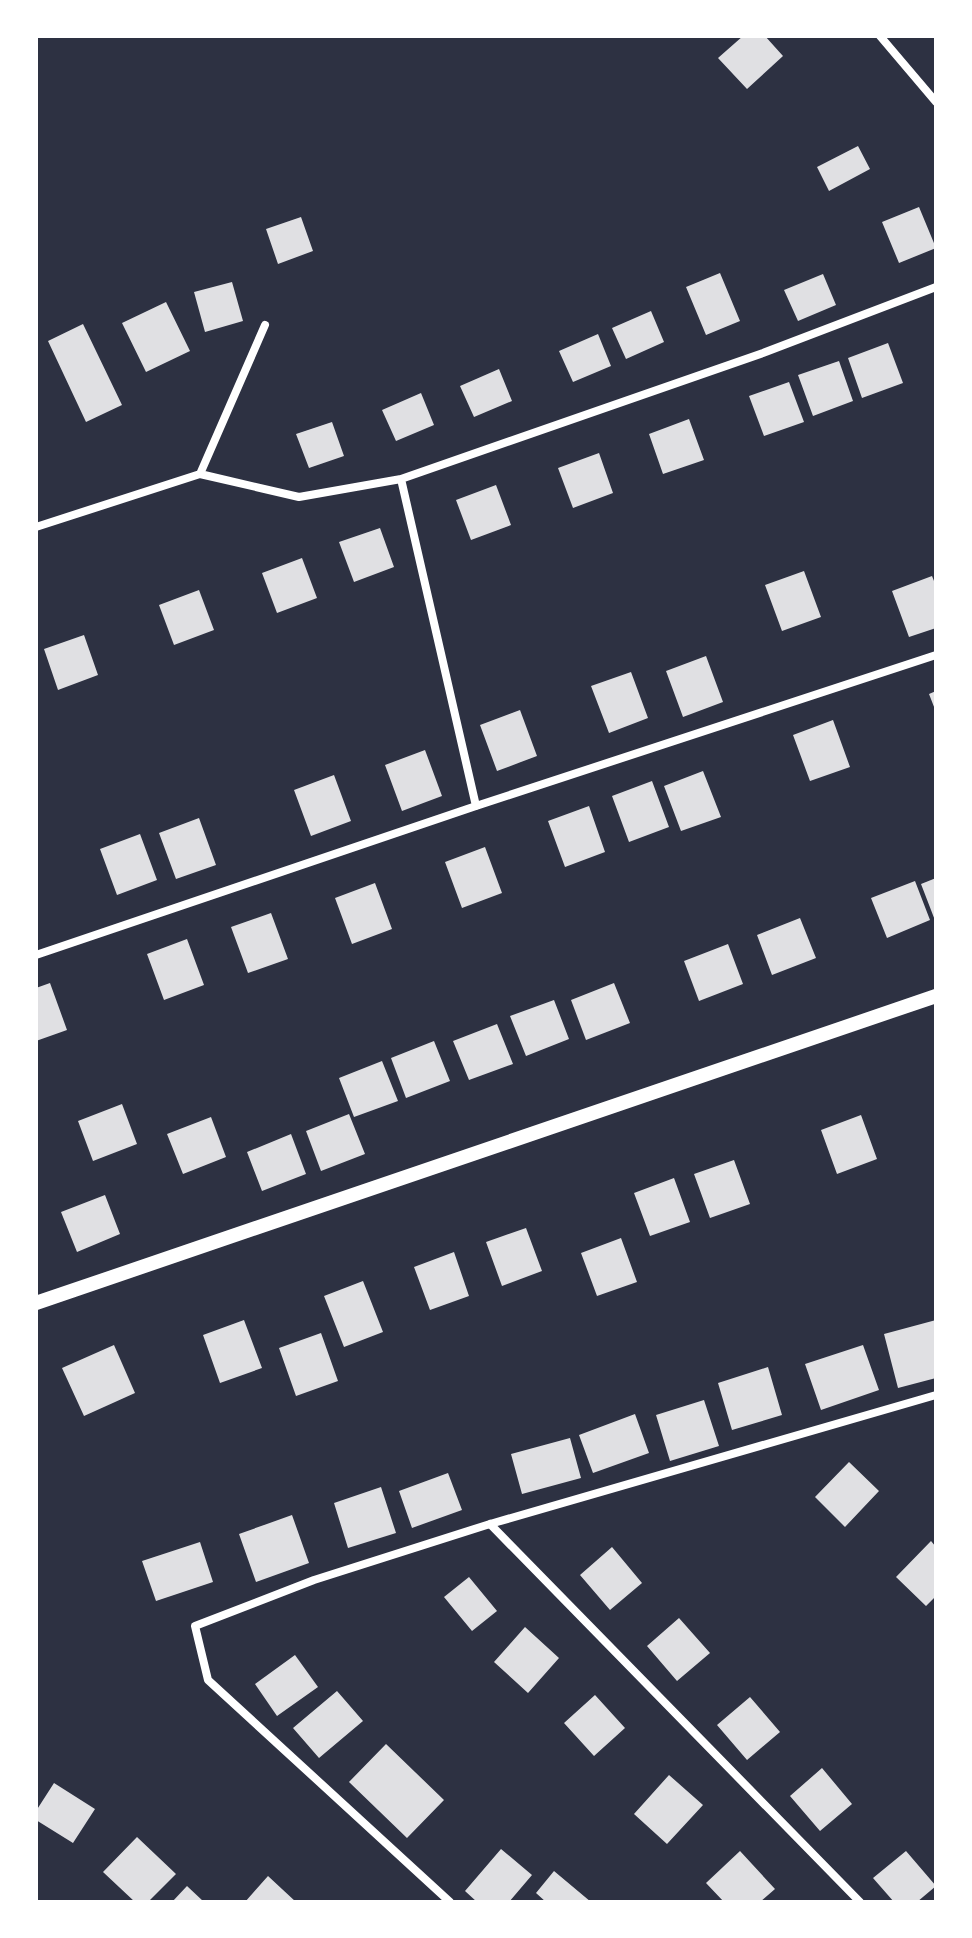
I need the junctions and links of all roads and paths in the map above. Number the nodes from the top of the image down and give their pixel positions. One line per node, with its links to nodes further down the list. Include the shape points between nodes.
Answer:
1 (880, 36): 2 (street)
2 (936, 102)
3 (936, 287): 6 (street)
4 (265, 325): 5 (street)
5 (200, 474): 6 (street, via 299,497); 7 (street)
6 (401, 479): 9 (street)
7 (36, 527)
8 (936, 655): 9 (street)
9 (476, 806): 10 (street)
10 (36, 955)
11 (936, 996): 12 (street)
12 (36, 1303)
13 (936, 1395): 14 (street)
14 (490, 1524): 15 (street, via 314,1580 195,1626 208,1680); 16 (street)
15 (450, 1902)
16 (860, 1902)

